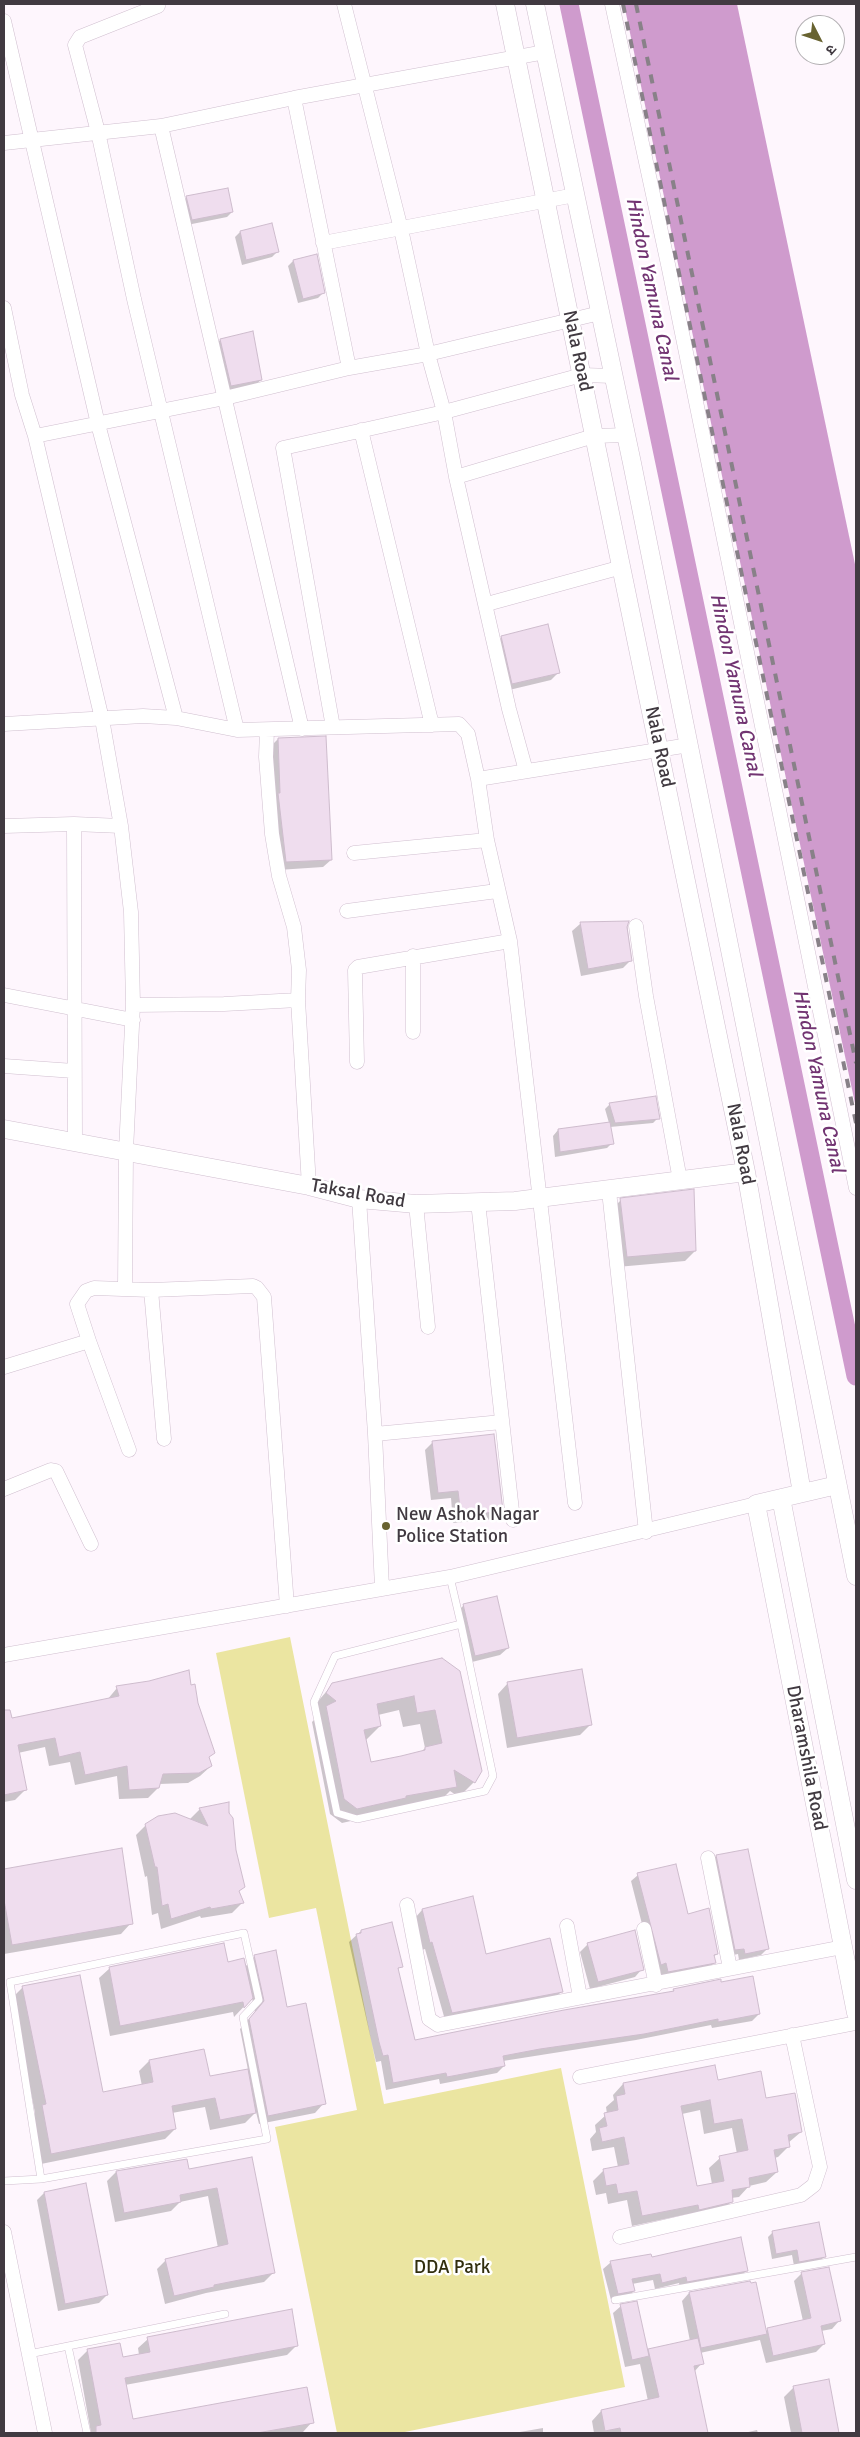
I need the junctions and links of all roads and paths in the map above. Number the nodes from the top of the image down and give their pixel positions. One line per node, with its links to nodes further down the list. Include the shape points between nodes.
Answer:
1 (161, 4): 12 (street, via 80,37 76,42)
2 (344, 4): 9 (street)
3 (505, 4): 8 (street, Nala Road)
4 (535, 4): 7 (street, Nala Road)
5 (612, 4): 76 (street)
6 (4, 20): 13 (street)
7 (545, 52): 8 (street); 15 (street, Nala Road)
8 (516, 58): 9 (street); 16 (street, Nala Road)
9 (364, 85): 10 (street); 17 (street)
10 (294, 98): 11 (street); 18 (street)
11 (161, 126): 12 (street); 26 (street)
12 (98, 132): 13 (street); 27 (street)
13 (32, 140): 14 (street); 29 (street)
14 (4, 143)
15 (575, 195): 16 (street); 20 (street, Nala Road)
16 (546, 200): 17 (street); 21 (street, Nala Road)
17 (401, 229): 18 (street); 22 (street)
18 (324, 243): 23 (street)
19 (4, 308): 32 (street)
20 (600, 313): 21 (street); 25 (street, Nala Road)
21 (570, 319): 22 (street); 24 (street, Nala Road)
22 (428, 354): 23 (street); 28 (street)
23 (349, 368): 26 (street)
24 (582, 375): 25 (street); 28 (street); 33 (street, Nala Road)
25 (613, 376): 31 (street, Nala Road)
26 (225, 398): 27 (street); 42 (street)
27 (161, 411): 29 (street); 43 (street)
28 (444, 412): 30 (street); 34 (street)
29 (98, 424): 32 (street); 37 (street)
30 (361, 430): 40 (street); 41 (street, via 283,448)
31 (626, 435): 33 (street); 45 (street, Nala Road)
32 (34, 436): 38 (street)
33 (594, 436): 34 (street); 35 (street, Nala Road)
34 (456, 478): 36 (street)
35 (622, 567): 36 (street); 46 (street, Nala Road)
36 (487, 604): 47 (street)
37 (176, 718): 38 (street); 43 (street)
38 (102, 719): 39 (street); 51 (street)
39 (4, 724)
40 (432, 724): 41 (street); 48 (street, via 459,724 466,729)
41 (333, 727): 42 (street)
42 (302, 729): 44 (street)
43 (237, 730): 44 (street)
44 (267, 730): 62 (street, via 272,834 279,876 294,927 299,970)
45 (689, 745): 46 (street); 52 (street, Nala Road)
46 (659, 750): 47 (street); 53 (street, Nala Road)
47 (526, 772): 48 (street)
48 (478, 780): 54 (street)
49 (74, 824): 50 (street); 51 (street); 64 (street)
50 (4, 826)
51 (122, 826): 63 (street, via 131,912)
52 (706, 830): 53 (street); 91 (street, Nala Road)
53 (676, 834): 73 (street, Nala Road)
54 (487, 840): 55 (street); 56 (street)
55 (354, 853)
56 (497, 890): 57 (street); 59 (street)
57 (347, 911)
58 (636, 926): 74 (street)
59 (510, 941): 60 (street); 78 (street)
60 (413, 956): 66 (street); 67 (street, via 362,965 355,970)
61 (4, 995): 64 (street)
62 (298, 1000): 63 (street); 75 (street)
63 (133, 1005): 65 (street)
64 (74, 1010): 65 (street); 69 (street)
65 (133, 1020): 72 (street)
66 (413, 1032)
67 (357, 1062)
68 (4, 1066): 69 (street)
69 (74, 1071): 71 (street)
70 (4, 1128): 71 (street, Taksal Road)
71 (74, 1142): 72 (street, Taksal Road)
72 (126, 1151): 75 (street, Taksal Road); 82 (street)
73 (746, 1172): 74 (street, Taksal Road); 93 (street, Nala Road)
74 (680, 1180): 77 (street, Taksal Road)
75 (309, 1186): 79 (street, Taksal Road)
76 (856, 1188)
77 (609, 1191): 78 (street, Taksal Road); 98 (street)
78 (540, 1198): 80 (street, Taksal Road); 95 (street)
79 (359, 1199): 81 (street, Taksal Road); 88 (street)
80 (478, 1202): 81 (street, Taksal Road); 87 (street)
81 (416, 1204): 84 (street)
82 (125, 1289): 83 (street); 85 (street, via 94,1288 80,1297 77,1304)
83 (151, 1290): 89 (street); 103 (street, via 253,1286 264,1297)
84 (428, 1327)
85 (89, 1341): 86 (street); 90 (street)
86 (4, 1367)
87 (502, 1422): 88 (street); 97 (street)
88 (375, 1434): 102 (street)
89 (164, 1439)
90 (129, 1450)
91 (838, 1485): 93 (street); 100 (street, Nala Road)
92 (4, 1488): 99 (street, via 51,1470 56,1471)
93 (802, 1493): 94 (street)
94 (781, 1498): 96 (street); 107 (street, Dharamshila Road)
95 (575, 1503)
96 (756, 1504): 98 (street); 111 (street, Dharamshila Road)
97 (513, 1520)
98 (646, 1532): 101 (street)
99 (91, 1544)
100 (856, 1576)
101 (450, 1577): 102 (street); 104 (lane)
102 (382, 1588): 103 (street)
103 (287, 1606): 105 (street)
104 (461, 1624): 104 (lane, via 493,1776 486,1791 357,1818 337,1813 314,1702 335,1656)
105 (4, 1655)
106 (708, 1858): 112 (street)
107 (856, 1880)
108 (407, 1905): 114 (street, via 429,2019 434,2025)
109 (567, 1926): 114 (street)
110 (644, 1929): 113 (street)
111 (843, 1947): 112 (street); 115 (street, Dharamshila Road)
112 (730, 1968): 113 (street)
113 (656, 1985): 114 (street)
114 (580, 1997)
115 (856, 2013)
116 (856, 2023): 117 (street)
117 (792, 2035): 118 (street); 122 (street, via 820,2168 814,2185 801,2195)
118 (580, 2078)
119 (40, 2179): 119 (lane, via 268,2139 243,2018 259,2000 244,1933 10,1982); 120 (lane)
120 (4, 2181)
121 (4, 2232): 127 (street)
122 (620, 2237)
123 (856, 2257): 124 (lane)
124 (615, 2300)
125 (225, 2314): 126 (lane)
126 (68, 2346): 127 (lane); 129 (lane)
127 (29, 2354): 128 (street)
128 (45, 2433)
129 (87, 2433)

